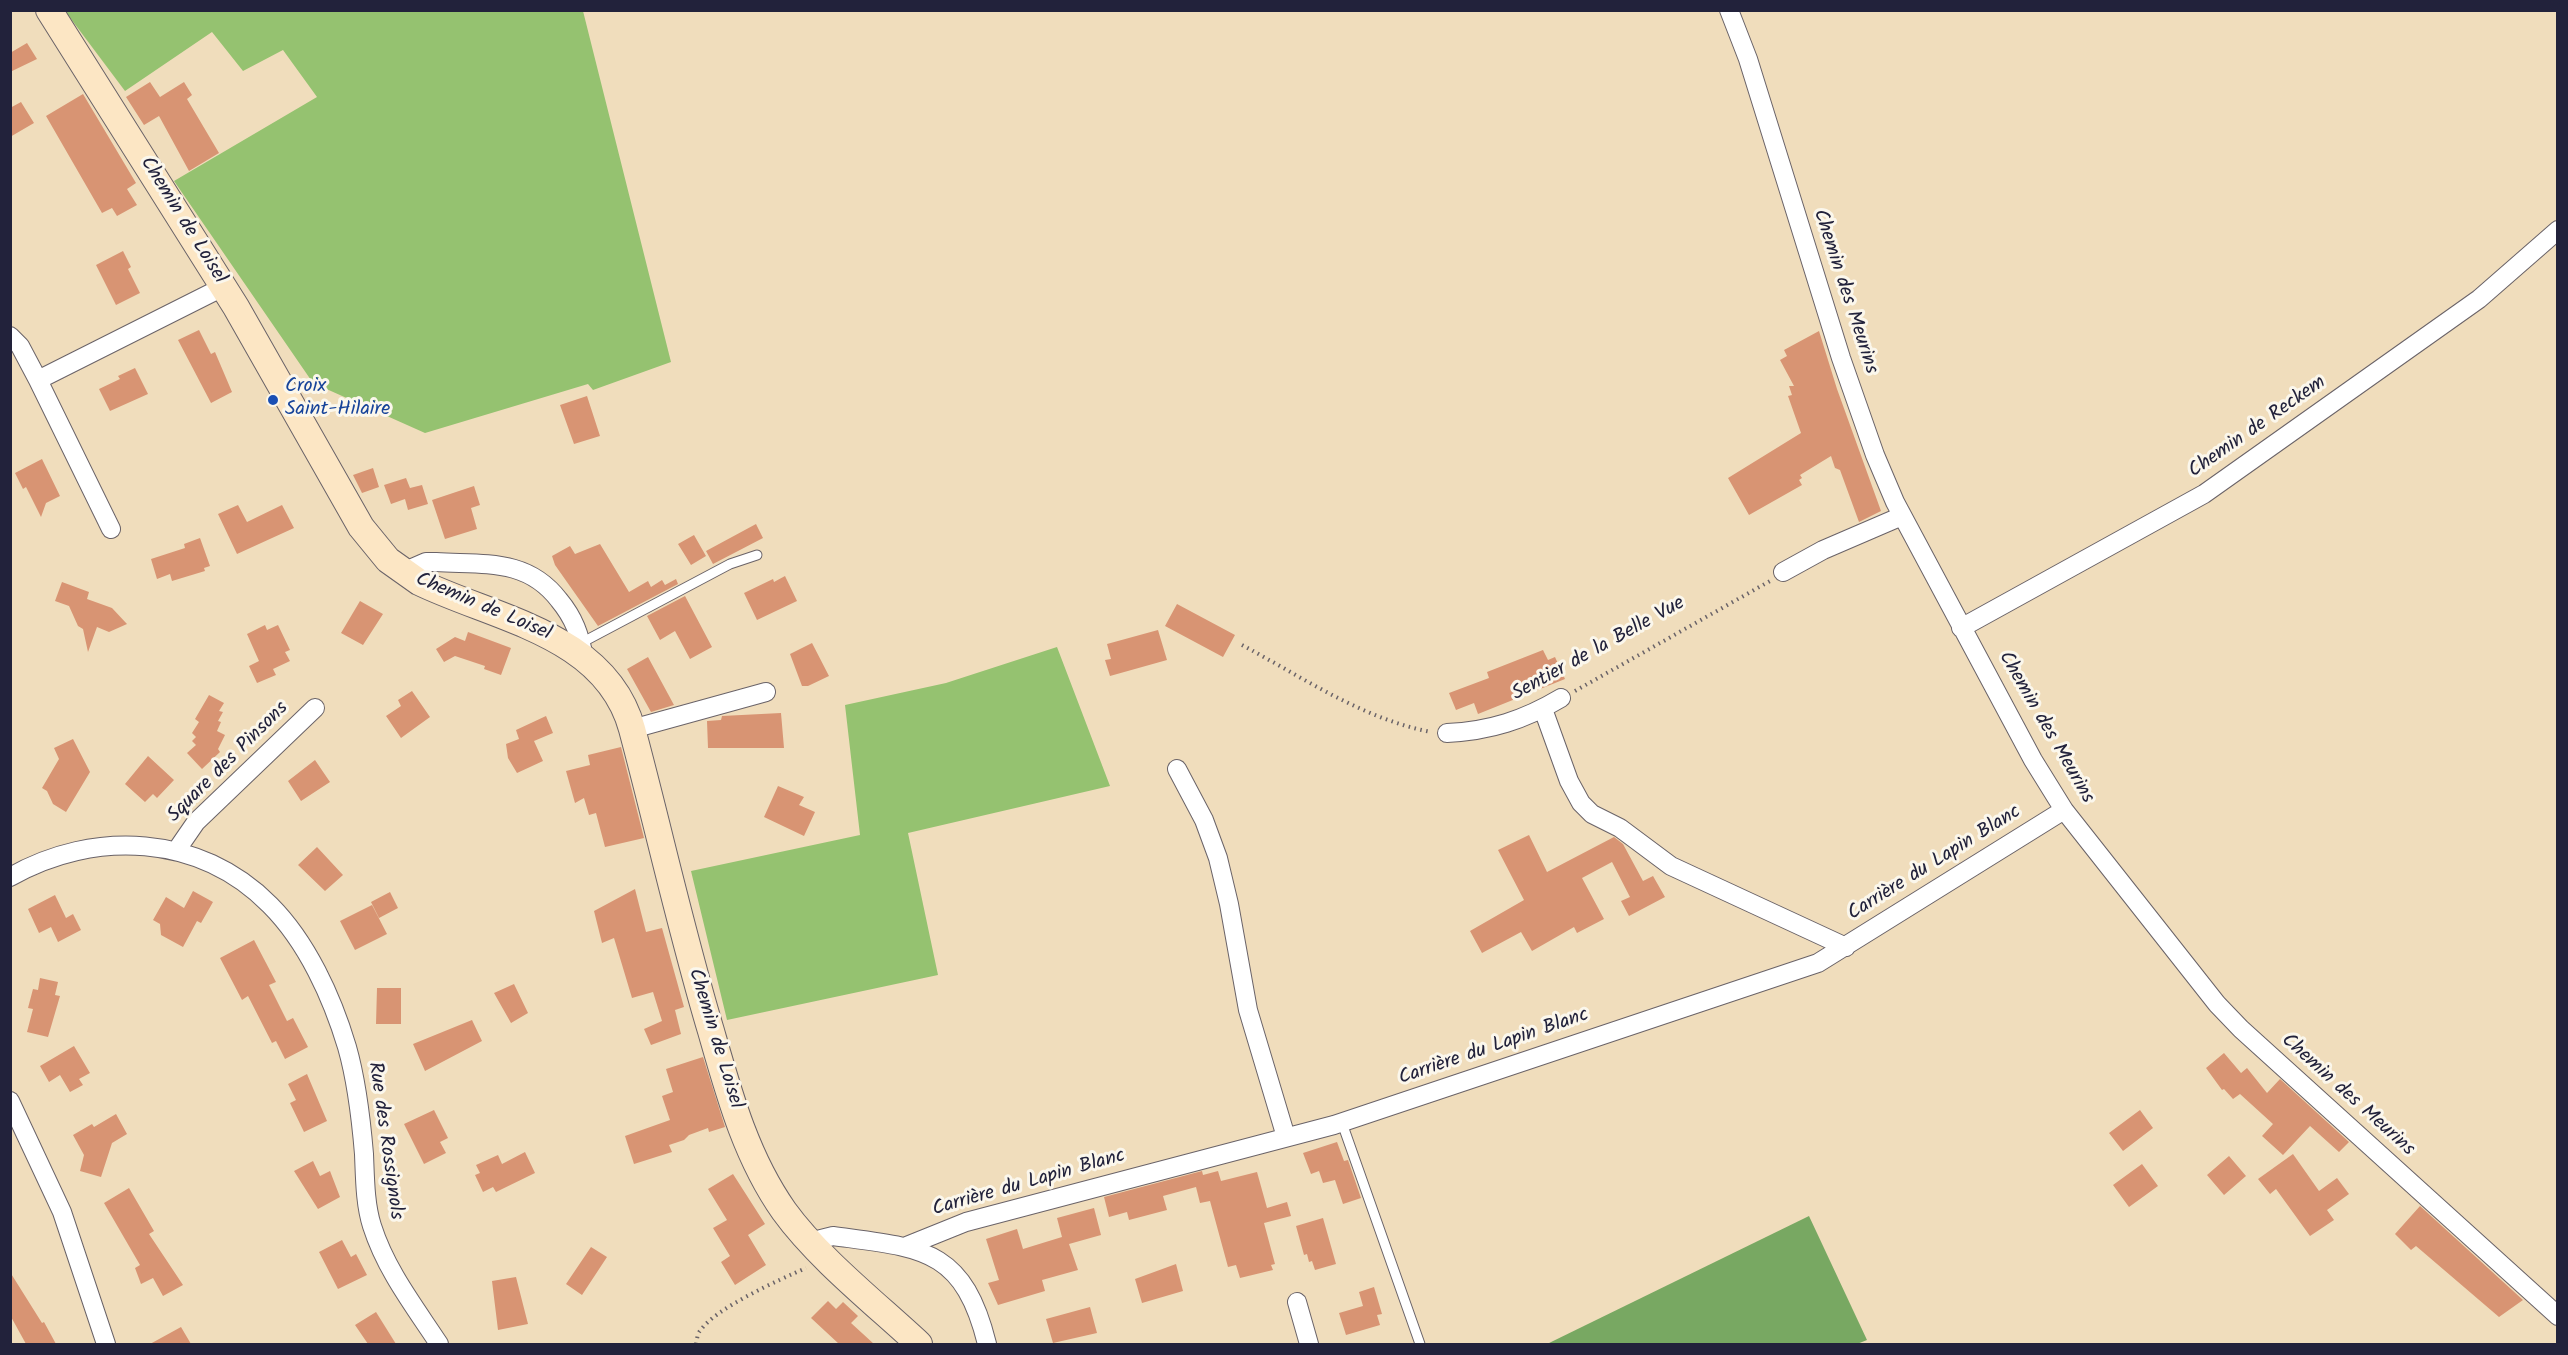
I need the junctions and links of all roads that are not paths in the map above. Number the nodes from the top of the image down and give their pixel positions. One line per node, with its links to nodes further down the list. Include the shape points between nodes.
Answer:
1 (49, 10): 4 (street, Chemin de Loisel)
2 (1729, 10): 7 (street, Chemin des Meurins, via 1748,58 1850,386)
3 (2558, 230): 12 (street, Chemin de Reckem, via 2479,299 2205,494)
4 (223, 287): 6 (street); 10 (street, Chemin de Loisel, via 361,527 377,550)
5 (10, 336): 6 (street, via 20,346)
6 (38, 380): 8 (street)
7 (1902, 516): 11 (street); 12 (street, Chemin des Meurins)
8 (111, 529)
9 (757, 555): 13 (lane, via 730,564)
10 (403, 572): 13 (street, Chemin de Loisel, via 433,589); 13 (street, via 435,562 531,573 549,587 568,611)
11 (1783, 572)
12 (1961, 628): 21 (street, Chemin des Meurins)
13 (582, 651): 18 (street, Chemin de Loisel, via 619,695)
14 (766, 692): 18 (street)
15 (1561, 698): 17 (street, Sentier de la Belle Vue)
16 (315, 708): 22 (street, Square des Pinsons, via 196,822)
17 (1543, 709): 19 (street, Sentier de la Belle Vue, via 1498,727); 24 (street, via 1572,788 1592,814 1620,828 1671,866)
18 (632, 729): 29 (street, Chemin de Loisel, via 683,933 739,1122 776,1198)
19 (1447, 733)
20 (1177, 769): 27 (street, via 1204,820 1218,858 1248,1010)
21 (2064, 810): 24 (street, Carrière du Lapin Blanc); 31 (street, Chemin des Meurins, via 2241,1029)
22 (176, 851): 23 (street, Rue des Rossignols, via 141,845 82,848 43,860); 33 (street, Rue des Rossignols, via 217,867 257,893 290,928 313,967 332,1006 351,1063 371,1223 389,1268)
23 (10, 877)
24 (1846, 947): 26 (street, Carrière du Lapin Blanc, via 1802,969)
25 (10, 1101): 32 (street, via 63,1212)
26 (1342, 1122): 27 (street, Carrière du Lapin Blanc); 37 (lane)
27 (1286, 1137): 28 (street, Carrière du Lapin Blanc, via 966,1222)
28 (904, 1247): 29 (street, via 833,1236); 35 (street, via 937,1258 954,1272 968,1291)
29 (821, 1251): 34 (street, Chemin de Loisel)
30 (1297, 1302): 36 (street)
31 (2558, 1316)
32 (106, 1344)
33 (439, 1344)
34 (919, 1344)
35 (987, 1344)
36 (1309, 1344)
37 (1420, 1344)

